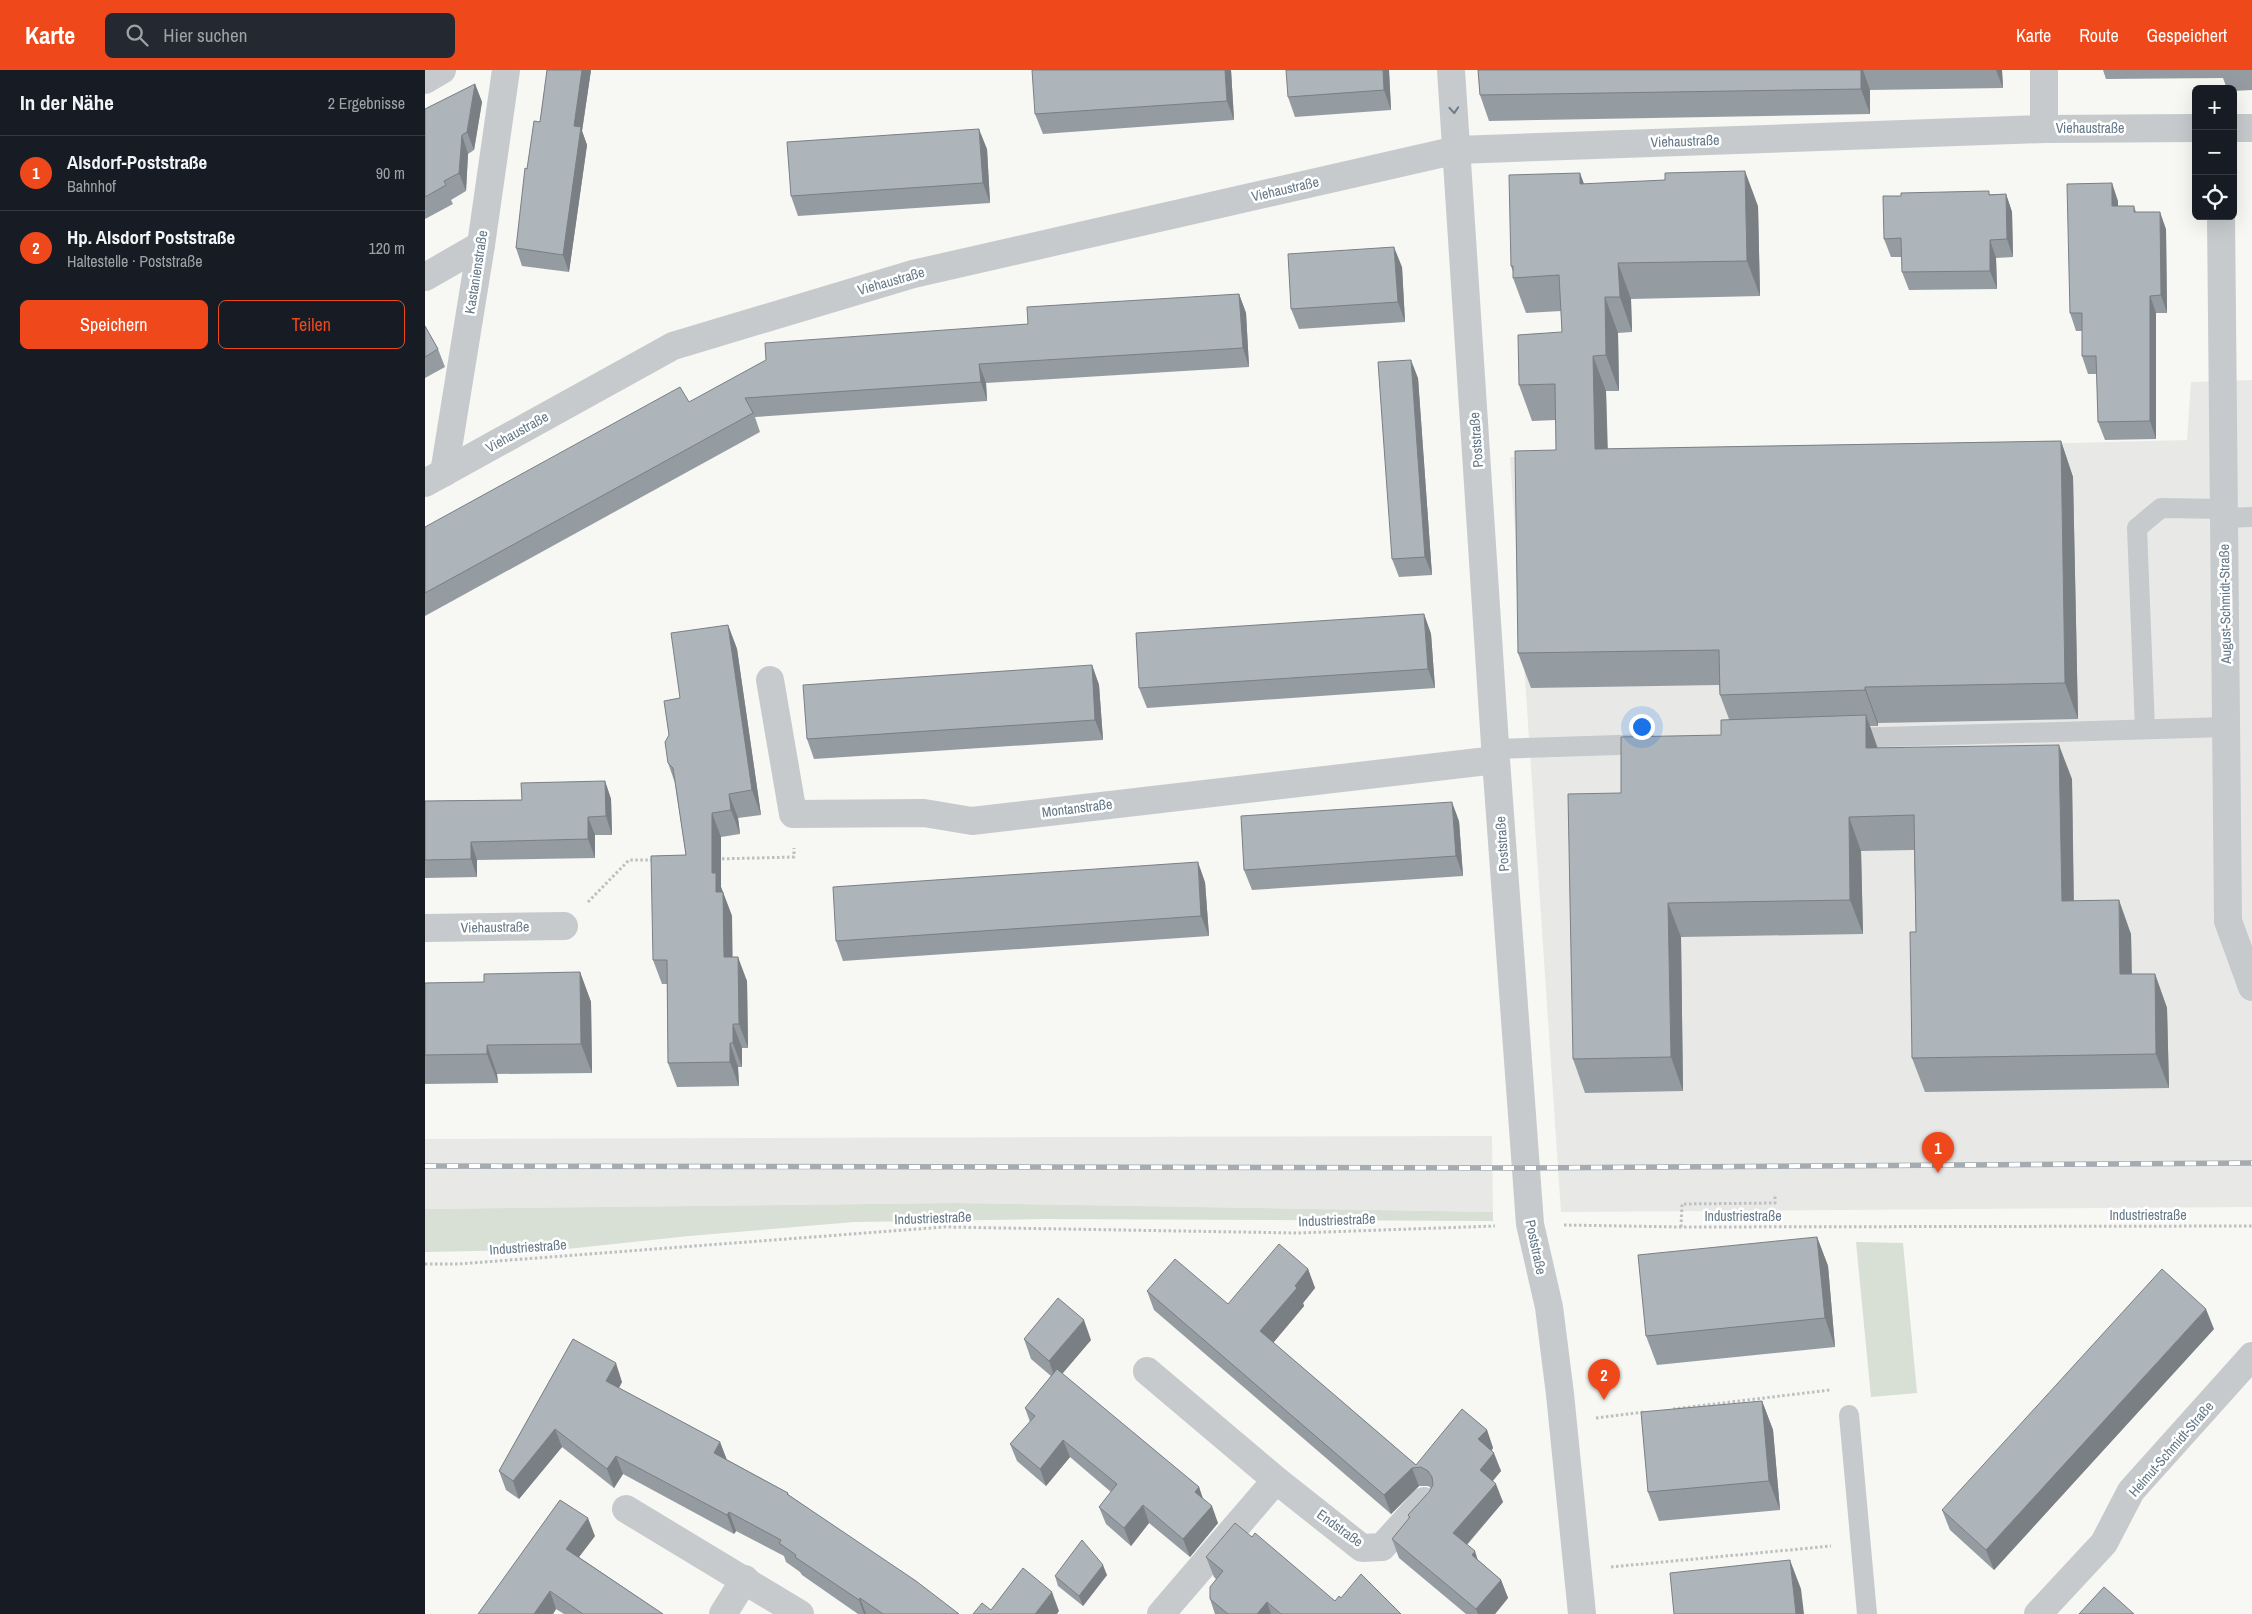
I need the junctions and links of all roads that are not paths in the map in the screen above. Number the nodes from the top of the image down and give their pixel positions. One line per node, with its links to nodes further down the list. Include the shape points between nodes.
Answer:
1 (442, 70): 5 (street)
2 (506, 70): 12 (street, Kastanienstraße)
3 (1451, 70): 10 (street, Poststraße, one-way to 10)
4 (2044, 70): 9 (street)
5 (425, 80)
6 (2192, 128): 9 (street, Viehaustraße)
7 (2237, 128): 8 (street)
8 (2252, 128)
9 (2044, 129): 10 (street, Viehaustraße)
10 (1457, 150): 14 (street, Viehaustraße, via 913,274 673,346); 22 (street, Poststraße)
11 (2221, 220): 15 (street, August-Schmidt-Straße)
12 (481, 245): 13 (street); 14 (street, Kastanienstraße)
13 (425, 277)
14 (434, 478)
15 (2224, 513): 16 (lane); 18 (street, August-Schmidt-Straße); 19 (lane, via 2161,508 2137,528)
16 (2252, 517)
17 (771, 680): 22 (street, Montanstraße, via 793,814 924,813 972,820)
18 (2226, 727): 19 (lane); 25 (street, August-Schmidt-Straße, via 2228,921)
19 (2145, 729): 20 (lane)
20 (1827, 739)
21 (1667, 744): 22 (lane)
22 (1496, 754): 36 (street, Poststraße, via 1529,1224 1549,1306)
23 (564, 926): 24 (street, Viehaustraße)
24 (425, 928)
25 (2252, 987)
26 (2252, 1356): 38 (street, Helmut-Schmidt-Straße, via 2131,1491 2104,1543)
27 (1147, 1371): 29 (street, Endstraße)
28 (1849, 1415): 37 (lane)
29 (1276, 1480): 30 (street, Endstraße, via 1362,1548 1382,1547); 35 (street)
30 (1424, 1501)
31 (626, 1509): 32 (street)
32 (745, 1579): 33 (street); 34 (street)
33 (723, 1614)
34 (800, 1614)
35 (1161, 1614)
36 (1582, 1614)
37 (1867, 1614)
38 (2038, 1614)

